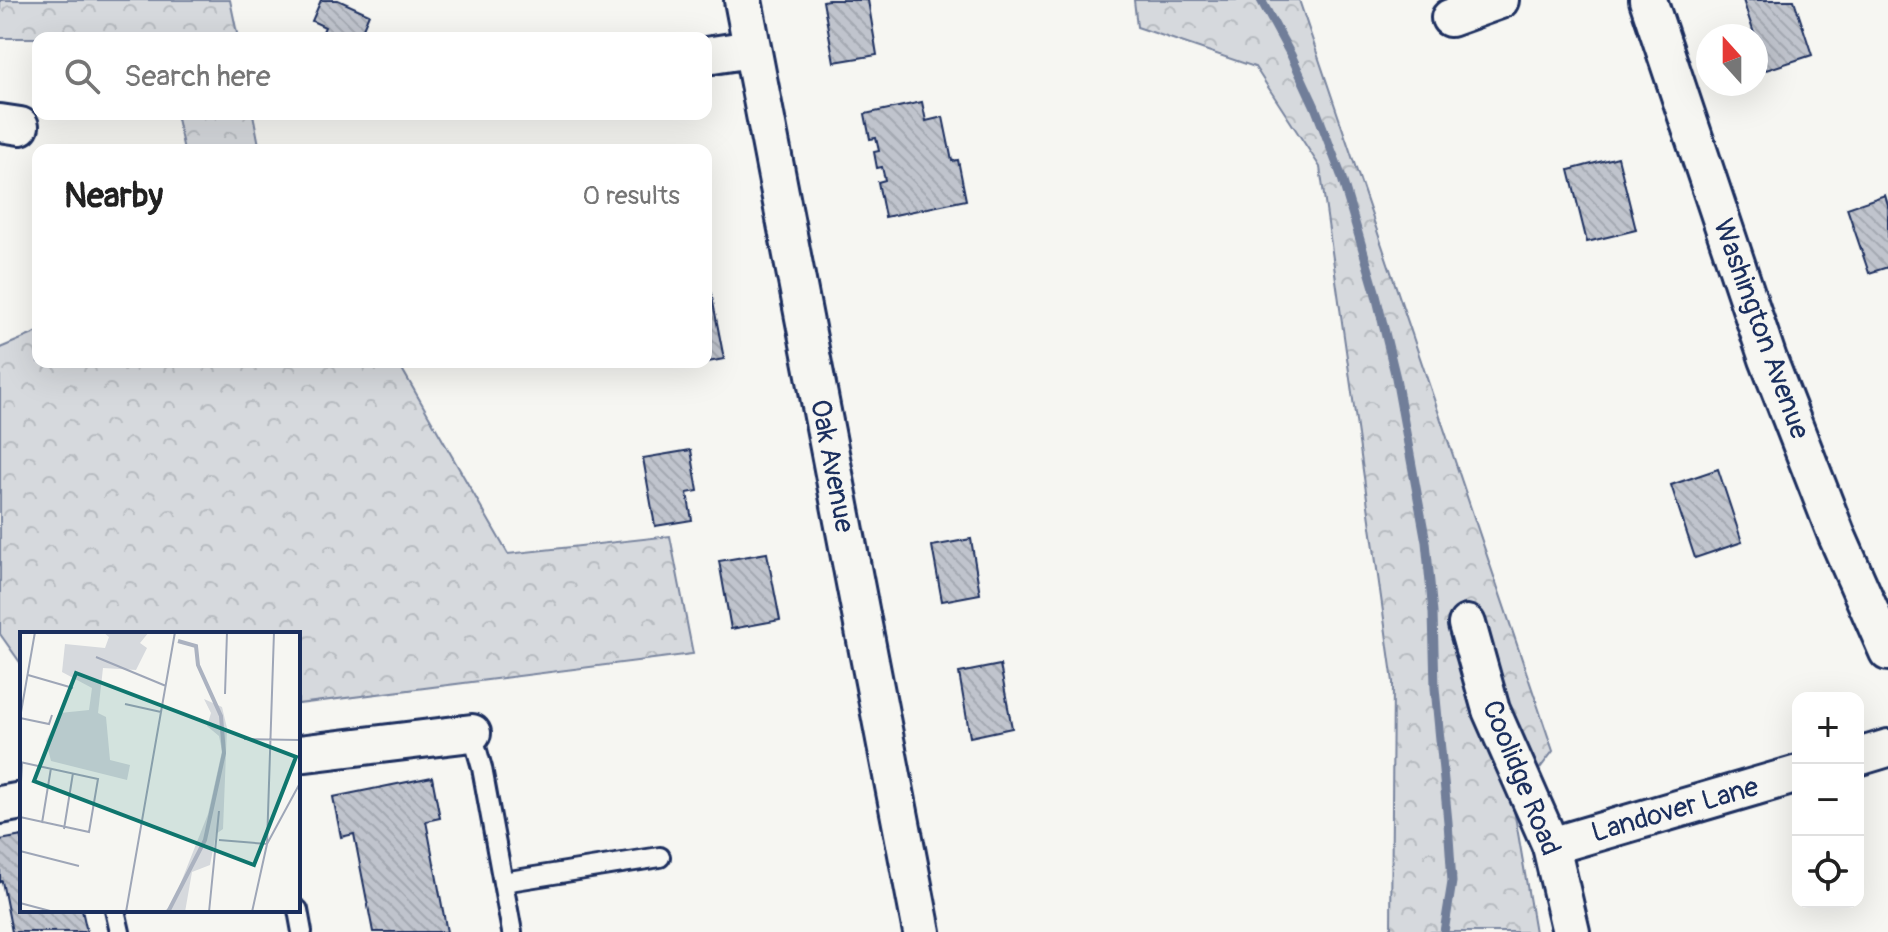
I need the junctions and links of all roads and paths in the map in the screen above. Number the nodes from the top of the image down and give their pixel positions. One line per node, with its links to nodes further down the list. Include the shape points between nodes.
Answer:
1 (743, 0): 5 (street, Oak Avenue)
2 (1500, 0): 4 (street)
3 (1648, 0): 8 (street, Washington Avenue, via 1768,359)
4 (1450, 18)
5 (751, 49): 6 (street); 24 (street, Oak Avenue)
6 (712, 55)
7 (1467, 624): 16 (street, Coolidge Road, via 1491,710)
8 (1888, 652)
9 (472, 733): 11 (street); 18 (lane)
10 (1888, 748): 12 (street)
11 (300, 754)
12 (1864, 755)
13 (1792, 776): 16 (street, Landover Lane)
14 (20, 801): 15 (street)
15 (0, 805)
16 (1551, 846): 25 (street, Coolidge Road)
17 (660, 857): 18 (lane)
18 (503, 882): 23 (lane)
19 (115, 912): 21 (lane)
20 (298, 912): 22 (lane)
21 (120, 932)
22 (302, 932)
23 (512, 932)
24 (922, 932)
25 (1571, 932)

